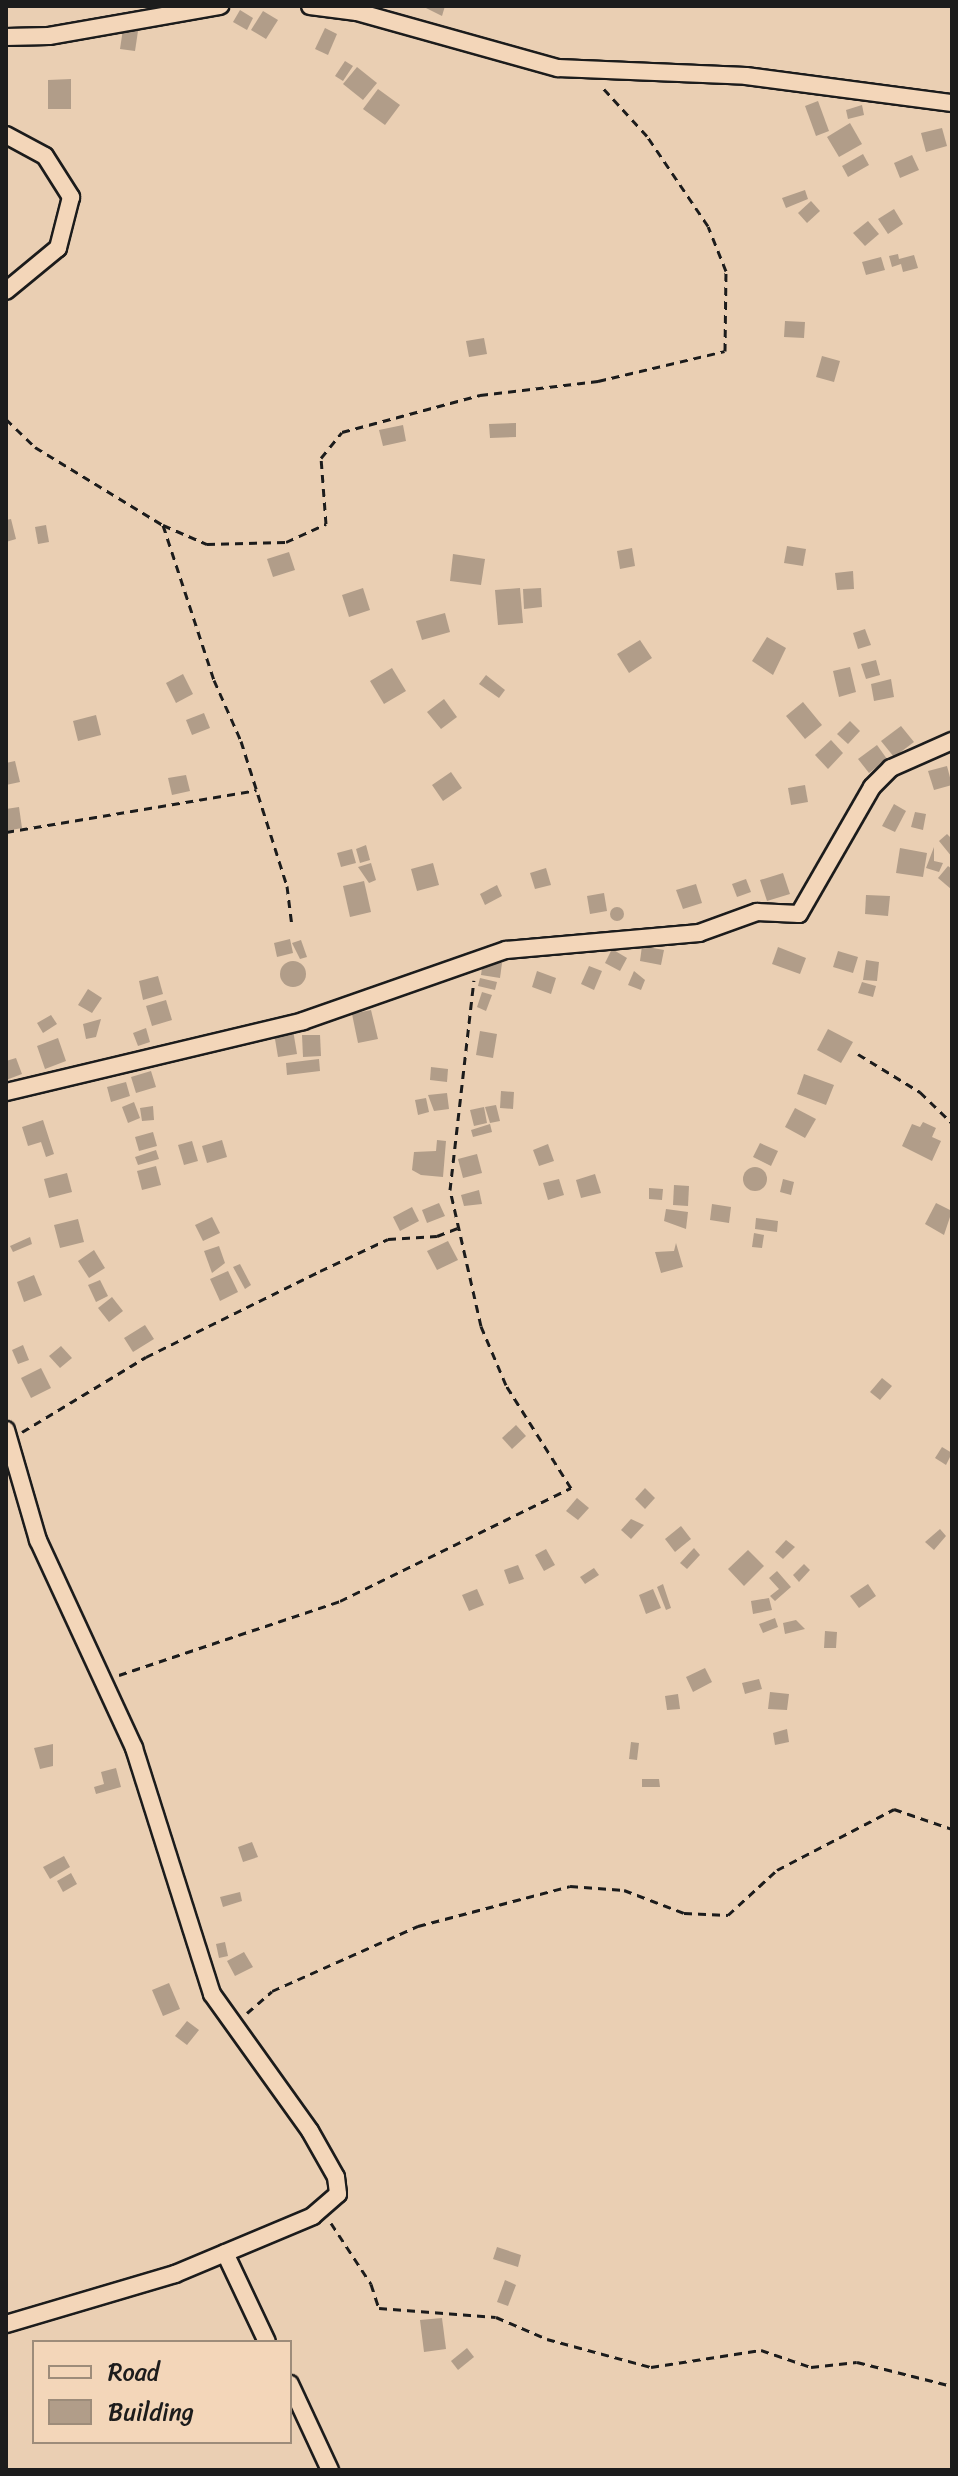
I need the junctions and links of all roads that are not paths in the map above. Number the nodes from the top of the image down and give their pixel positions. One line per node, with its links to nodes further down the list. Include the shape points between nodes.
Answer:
1 (220, 6): 3 (street, via 49,36)
2 (310, 6): 4 (street, via 357,12 491,53 588,71 746,76)
3 (6, 37)
4 (952, 103)
5 (6, 135): 6 (street, via 45,156 71,197 58,248)
6 (6, 291)
7 (952, 741): 8 (street, via 891,768 872,787 799,914 757,912 699,933 542,945 478,960 303,1021)
8 (6, 1092)
9 (7, 1435): 10 (street, via 38,1540 104,1680 162,1828 212,1994 310,2131 336,2177 338,2194 319,2212)
10 (225, 2253): 11 (street, via 175,2274); 12 (street)
11 (6, 2324)
12 (266, 2340)
13 (292, 2388): 14 (street)
14 (330, 2470)

